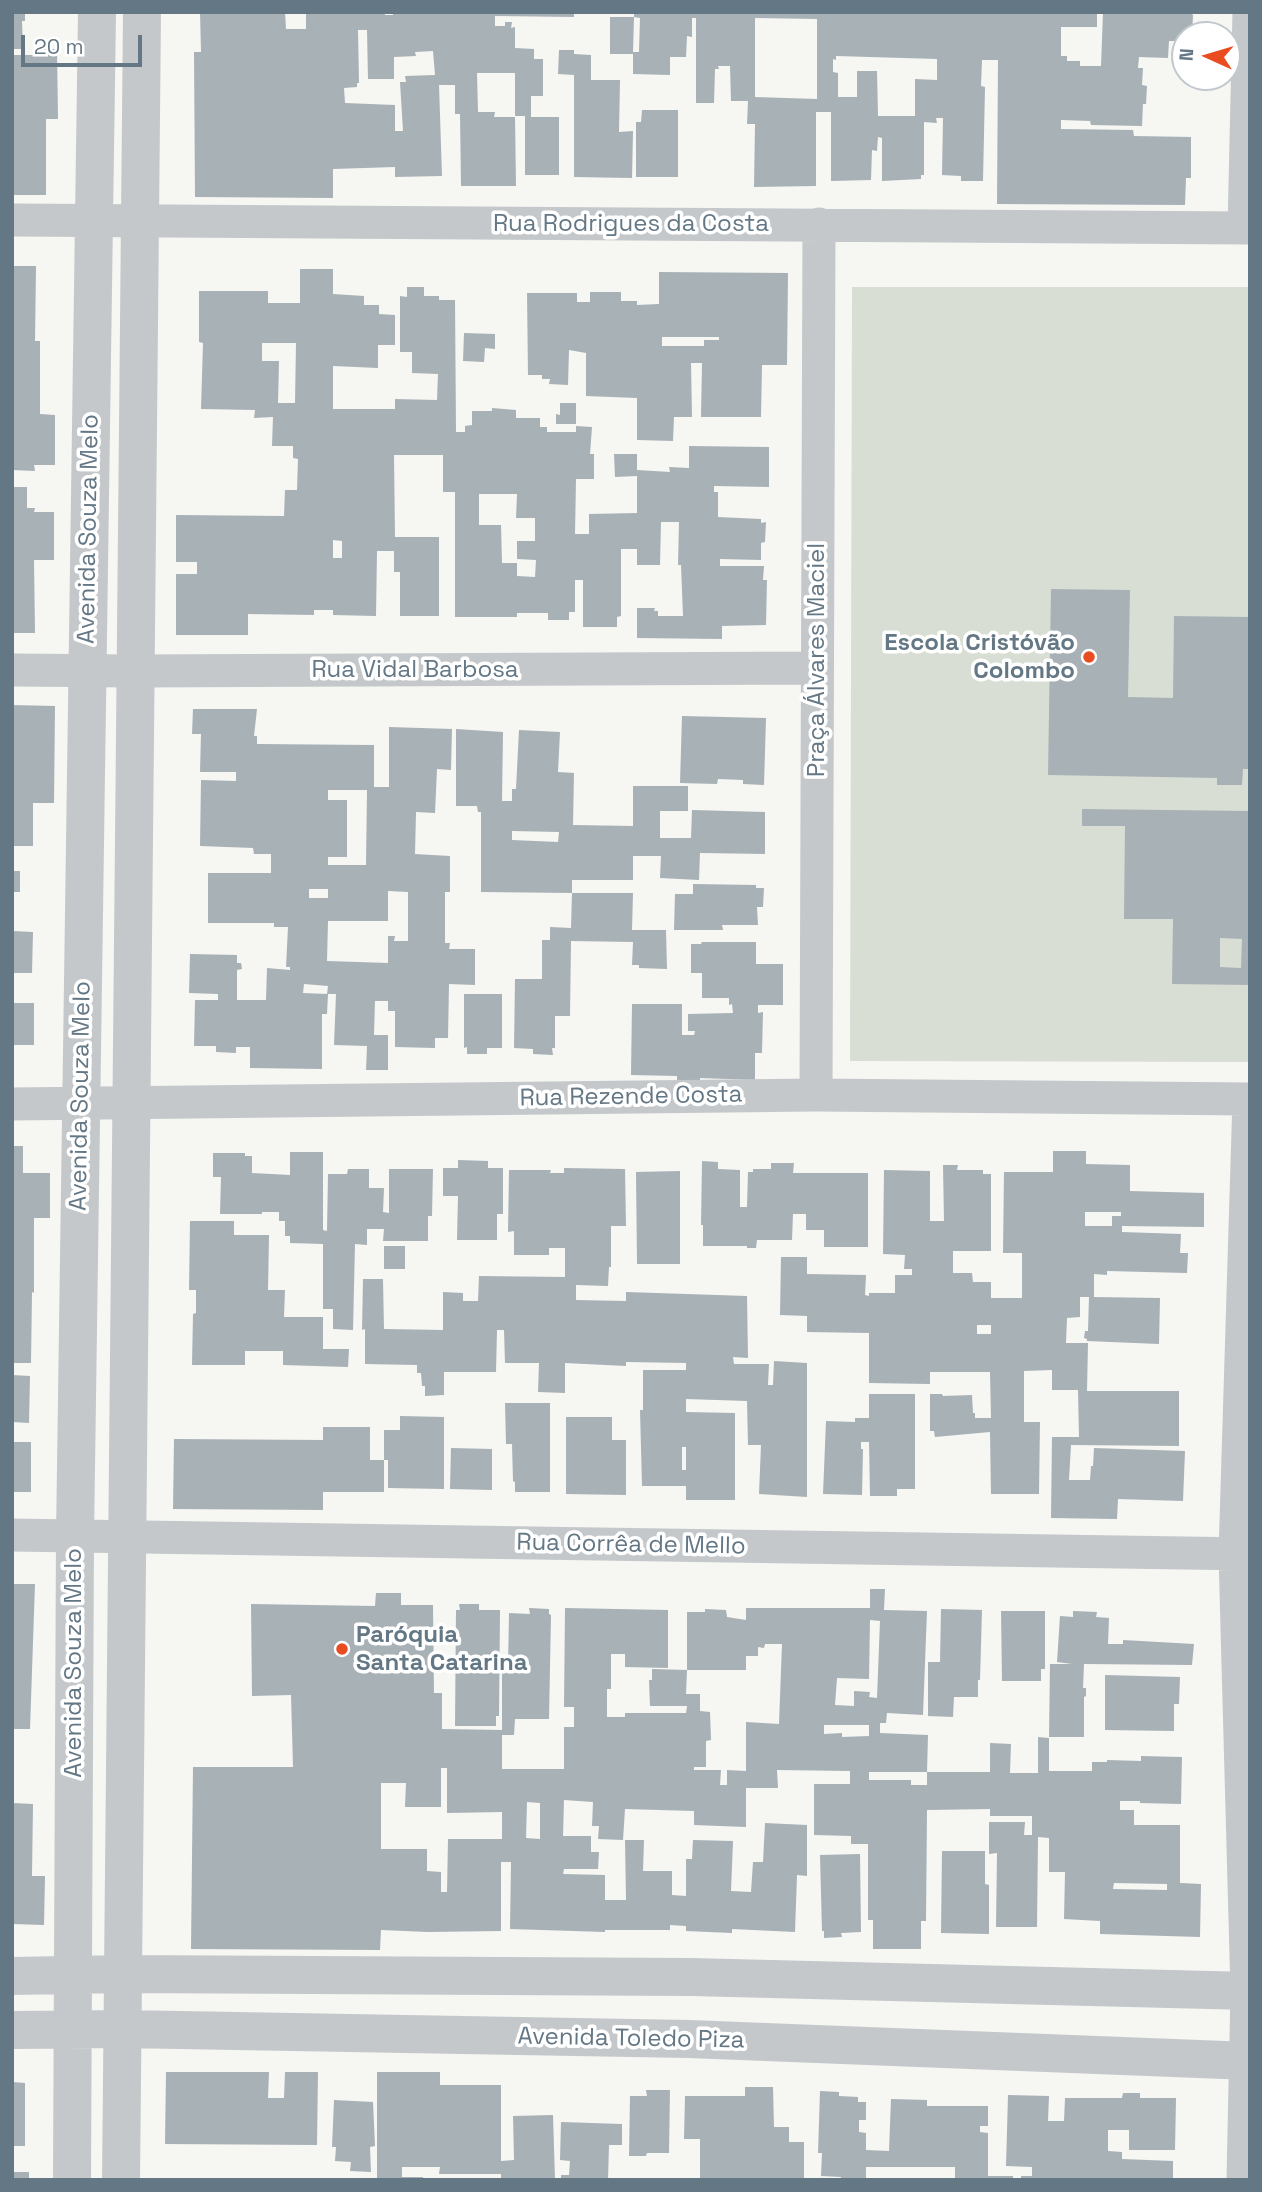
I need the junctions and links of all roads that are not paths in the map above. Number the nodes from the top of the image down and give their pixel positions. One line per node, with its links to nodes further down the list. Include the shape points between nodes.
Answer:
1 (97, 12): 5 (street, Avenida Souza Melo)
2 (142, 12): 6 (street, Avenida Souza Melo)
3 (1249, 12): 8 (street)
4 (12, 220): 5 (street, Rua Rodrigues da Costa)
5 (93, 221): 6 (street, Rua Rodrigues da Costa); 11 (street, Avenida Souza Melo)
6 (141, 222): 7 (street, Rua Rodrigues da Costa); 12 (street, Avenida Souza Melo)
7 (819, 224): 8 (street, Rua Rodrigues da Costa); 9 (street, Praça Álvares Maciel)
8 (1247, 228)
9 (817, 668): 12 (street, Rua Vidal Barbosa); 13 (street, Praça Álvares Maciel)
10 (12, 670): 11 (street, Rua Vidal Barbosa)
11 (87, 670): 12 (street, Rua Vidal Barbosa); 17 (street, Avenida Souza Melo)
12 (135, 671): 16 (street, Avenida Souza Melo)
13 (816, 1095): 14 (street, Rua Rezende Costa); 16 (street, Rua Rezende Costa)
14 (1249, 1099): 21 (street)
15 (12, 1104): 17 (street, Rua Rezende Costa)
16 (131, 1104): 17 (street, Rua Rezende Costa); 20 (street, Avenida Souza Melo)
17 (81, 1105): 19 (street, Avenida Souza Melo)
18 (12, 1535): 19 (street, Rua Corrêa de Mello)
19 (75, 1535): 20 (street, Rua Corrêa de Mello); 24 (street, Avenida Souza Melo)
20 (128, 1537): 21 (street, Rua Corrêa de Mello); 22 (street, Avenida Souza Melo)
21 (1242, 1554): 26 (street)
22 (123, 1974): 24 (street); 25 (street); 27 (street, Avenida Souza Melo)
23 (12, 1976): 24 (street)
24 (72, 1976): 29 (street, Avenida Souza Melo)
25 (691, 1977): 26 (street); 30 (street)
26 (1248, 1992): 31 (street)
27 (123, 2029): 29 (street, Avenida Toledo Piza); 30 (street, Avenida Toledo Piza); 33 (street, Avenida Souza Melo)
28 (12, 2030): 29 (street, Avenida Toledo Piza)
29 (73, 2030): 32 (street, Avenida Souza Melo)
30 (689, 2039): 31 (street, Avenida Toledo Piza)
31 (1248, 2061): 34 (street)
32 (72, 2180)
33 (121, 2180)
34 (1242, 2180)

